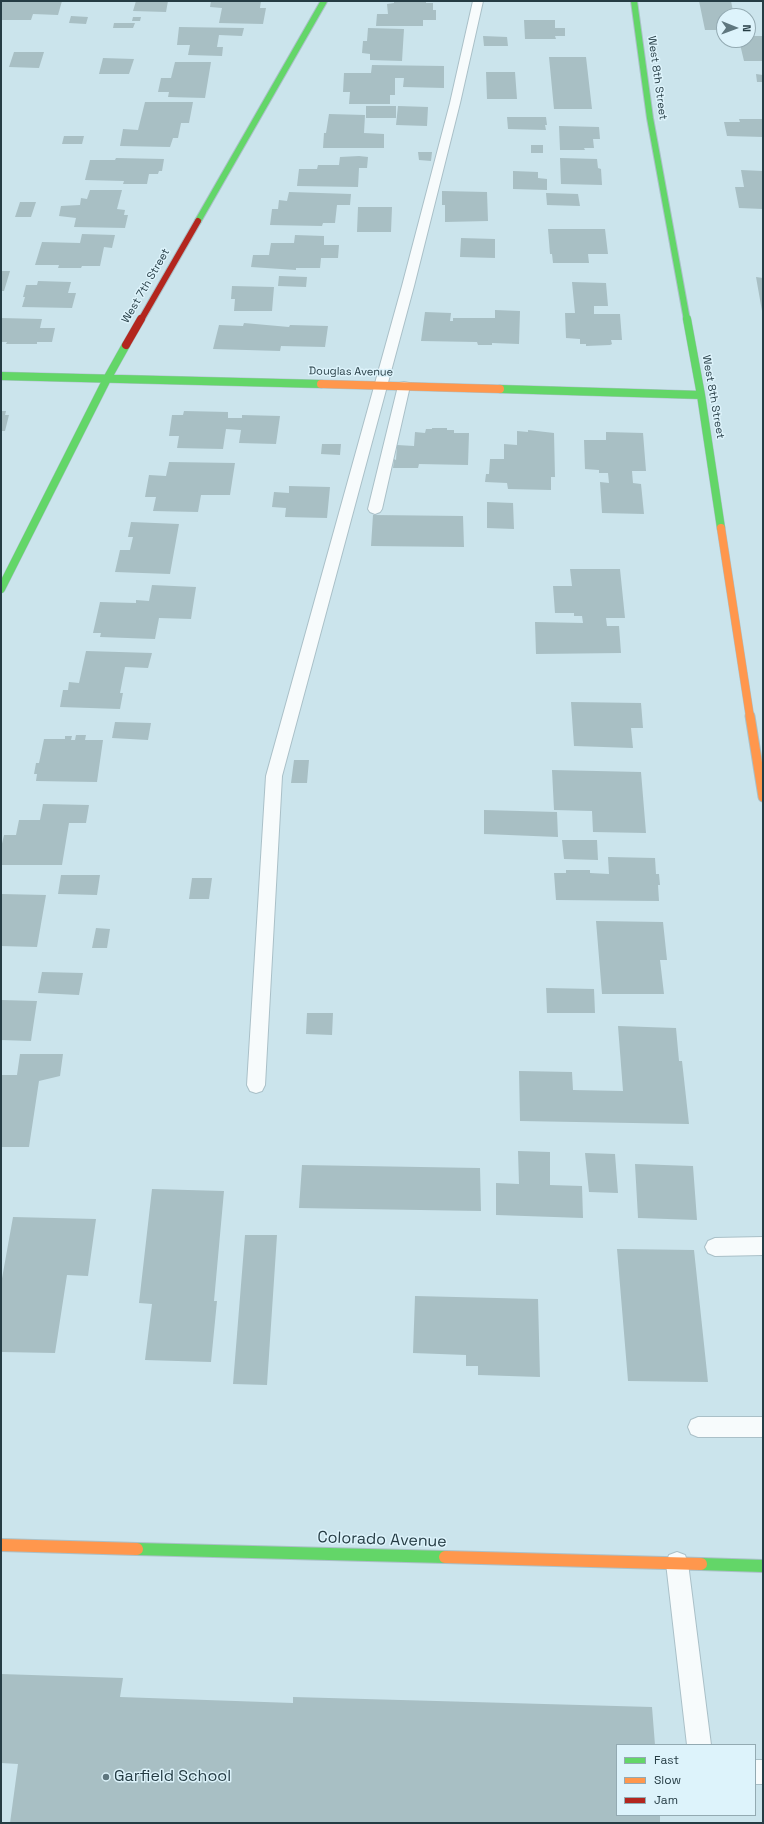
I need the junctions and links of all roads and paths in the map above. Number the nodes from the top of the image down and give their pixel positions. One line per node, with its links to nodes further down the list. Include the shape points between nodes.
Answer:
1 (324, 1): 5 (street, West 7th Street)
2 (478, 1): 6 (lane, via 455,103)
3 (634, 1): 8 (street, West 8th Street, via 650,118)
4 (1, 376): 5 (street, Douglas Avenue)
5 (106, 379): 6 (street, Douglas Avenue); 10 (street, West 7th Street)
6 (381, 385): 7 (street, Douglas Avenue); 12 (lane, via 274,776)
7 (404, 386): 8 (street, Douglas Avenue); 9 (lane)
8 (701, 394): 11 (street, West 8th Street)
9 (376, 509)
10 (1, 589)
11 (763, 797)
12 (256, 1085)
13 (763, 1246): 14 (lane)
14 (715, 1247)
15 (698, 1427): 16 (lane)
16 (763, 1427)
17 (1, 1545): 18 (street, Colorado Avenue)
18 (677, 1563): 19 (street, Colorado Avenue); 20 (lane)
19 (763, 1566)
20 (699, 1744)

